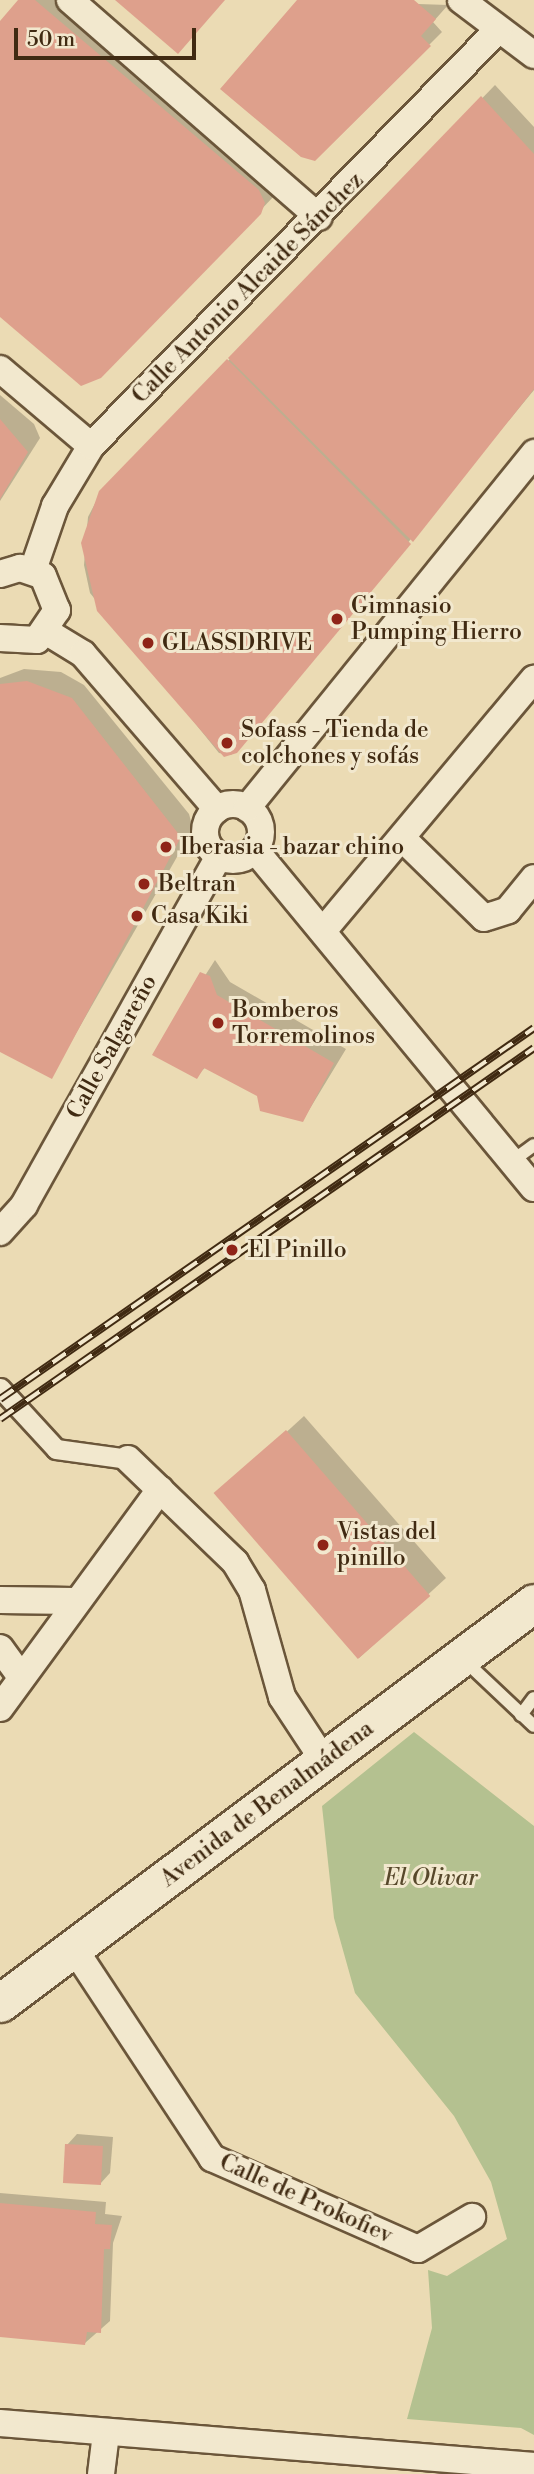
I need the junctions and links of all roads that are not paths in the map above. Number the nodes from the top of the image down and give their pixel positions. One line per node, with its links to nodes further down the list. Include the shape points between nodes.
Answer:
1 (70, 0): 5 (street)
2 (461, 0): 3 (street)
3 (499, 29): 4 (street); 5 (street, Calle Antonio Alcaide Sánchez)
4 (534, 55)
5 (319, 217): 7 (street, Calle Antonio Alcaide Sánchez)
6 (0, 369): 7 (street)
7 (91, 446): 9 (street, Calle Antonio Alcaide Sánchez, via 55,506)
8 (534, 453): 14 (street)
9 (33, 570): 10 (street); 11 (street, via 57,597)
10 (0, 574)
11 (47, 632): 12 (street, via 25,643); 15 (street, via 83,654)
12 (0, 639)
13 (534, 679): 16 (street)
14 (247, 808): 15 (street); 17 (street, via 259,822)
15 (217, 810): 18 (street, via 205,833)
16 (404, 839): 19 (street, via 485,918 508,910); 20 (street)
17 (255, 850): 18 (street, via 242,859); 20 (street)
18 (219, 856): 24 (street, Calle Salgareño)
19 (534, 878)
20 (323, 932): 22 (street)
21 (534, 1145): 22 (lane)
22 (512, 1161): 23 (street)
23 (534, 1188)
24 (3, 1227)
25 (0, 1388): 26 (street, via 55,1448)
26 (128, 1460): 27 (street)
27 (160, 1489): 29 (street); 38 (street, via 241,1572 282,1697)
28 (0, 1600): 29 (street)
29 (74, 1601): 33 (street)
30 (531, 1612): 32 (main road, Avenida de Benalmádena)
31 (0, 1647): 33 (street)
32 (464, 1660): 36 (lane); 38 (main road, Avenida de Benalmádena)
33 (21, 1677): 35 (street)
34 (534, 1698): 36 (lane)
35 (0, 1708)
36 (521, 1715): 37 (lane)
37 (534, 1726)
38 (324, 1761): 39 (main road, Avenida de Benalmádena)
39 (72, 1947): 40 (main road, Avenida de Benalmádena); 41 (street, Calle de Prokofiev, via 212,2158 418,2249)
40 (0, 2003)
41 (472, 2217)
42 (0, 2423): 43 (street)
43 (106, 2433): 44 (street); 46 (street)
44 (400, 2465): 45 (street)
45 (534, 2466)
46 (102, 2474)

